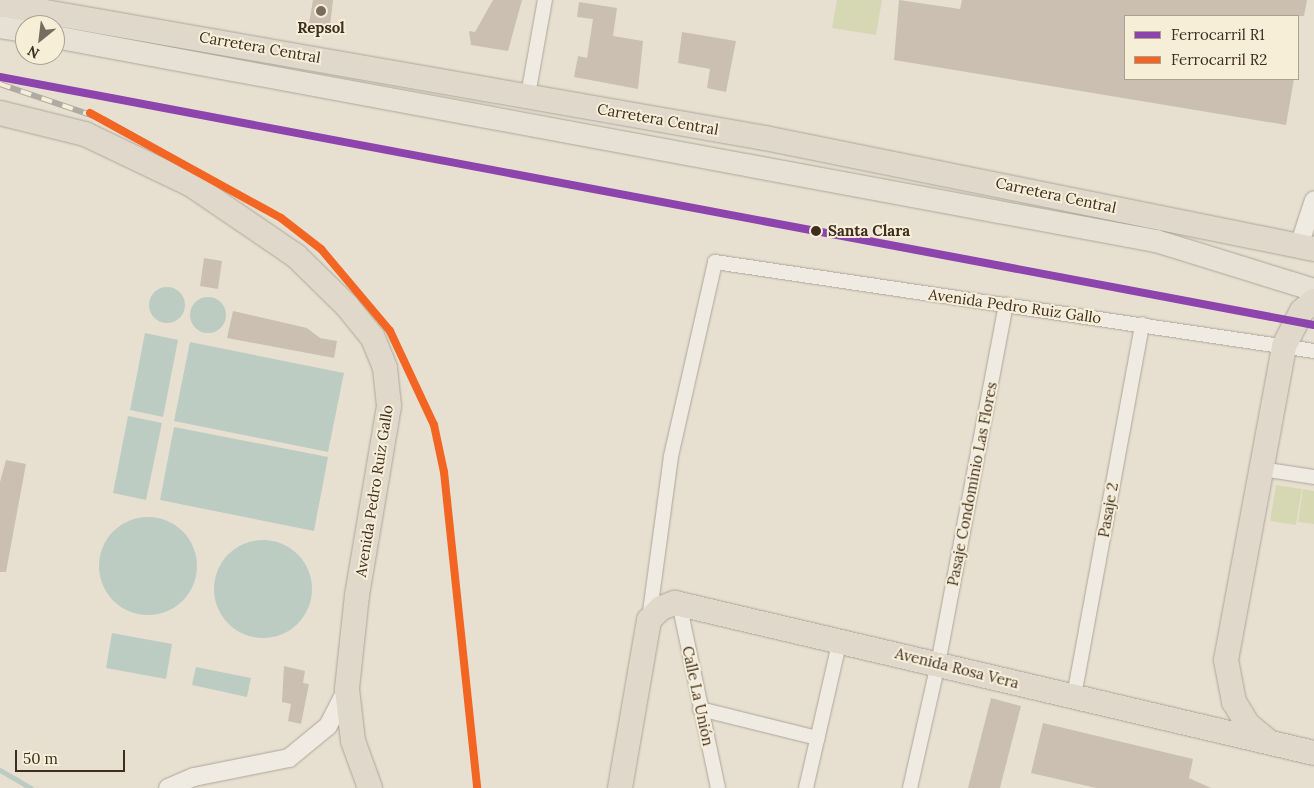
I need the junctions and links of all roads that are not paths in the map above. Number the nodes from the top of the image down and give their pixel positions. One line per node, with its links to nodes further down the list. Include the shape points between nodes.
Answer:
1 (545, 0): 6 (street)
2 (0, 4): 6 (highway, Carretera Central)
3 (0, 27): 4 (main road)
4 (15, 30)
5 (65, 39): 10 (main road, Carretera Central, via 1156,241)
6 (528, 95): 9 (highway, Carretera Central, via 971,177)
7 (0, 113): 22 (highway, Avenida Pedro Ruiz Gallo, via 85,134 192,185 290,250 330,287 373,338 386,374 388,406 357,594)
8 (1314, 200): 9 (street)
9 (1307, 247)
10 (1314, 290)
11 (1006, 304): 13 (street, Avenida Pedro Ruiz Gallo); 19 (street, Avenida Pedro Ruiz Gallo, via 715,262 671,456); 21 (street, Pasaje Condominio Las Flores)
12 (1308, 306): 14 (highway)
13 (1142, 324): 14 (street, Avenida Pedro Ruiz Gallo); 23 (street, Pasaje 2)
14 (1284, 346): 15 (street, Avenida Pedro Ruiz Gallo); 16 (highway)
15 (1314, 351)
16 (1261, 469): 17 (street); 26 (highway, via 1226,674 1240,714)
17 (1314, 478)
18 (679, 603): 19 (highway, via 661,608); 20 (highway, Avenida Rosa Vera); 24 (street, Calle La Unión)
19 (649, 620): 30 (highway)
20 (840, 640): 21 (highway, Avenida Rosa Vera); 25 (street)
21 (938, 664): 23 (highway, Avenida Rosa Vera); 33 (street, Pasaje Condominio Las Flores)
22 (347, 689): 28 (street, via 328,726 294,755 277,763 194,777); 29 (highway, Avenida Pedro Ruiz Gallo, via 353,741)
23 (1074, 696): 26 (highway, Avenida Rosa Vera)
24 (700, 709): 25 (street); 31 (street, Calle La Unión)
25 (817, 738): 32 (street)
26 (1269, 742): 27 (highway, Avenida Rosa Vera)
27 (1314, 753)
28 (168, 788)
29 (370, 788)
30 (620, 788)
31 (718, 788)
32 (806, 788)
33 (910, 788)

